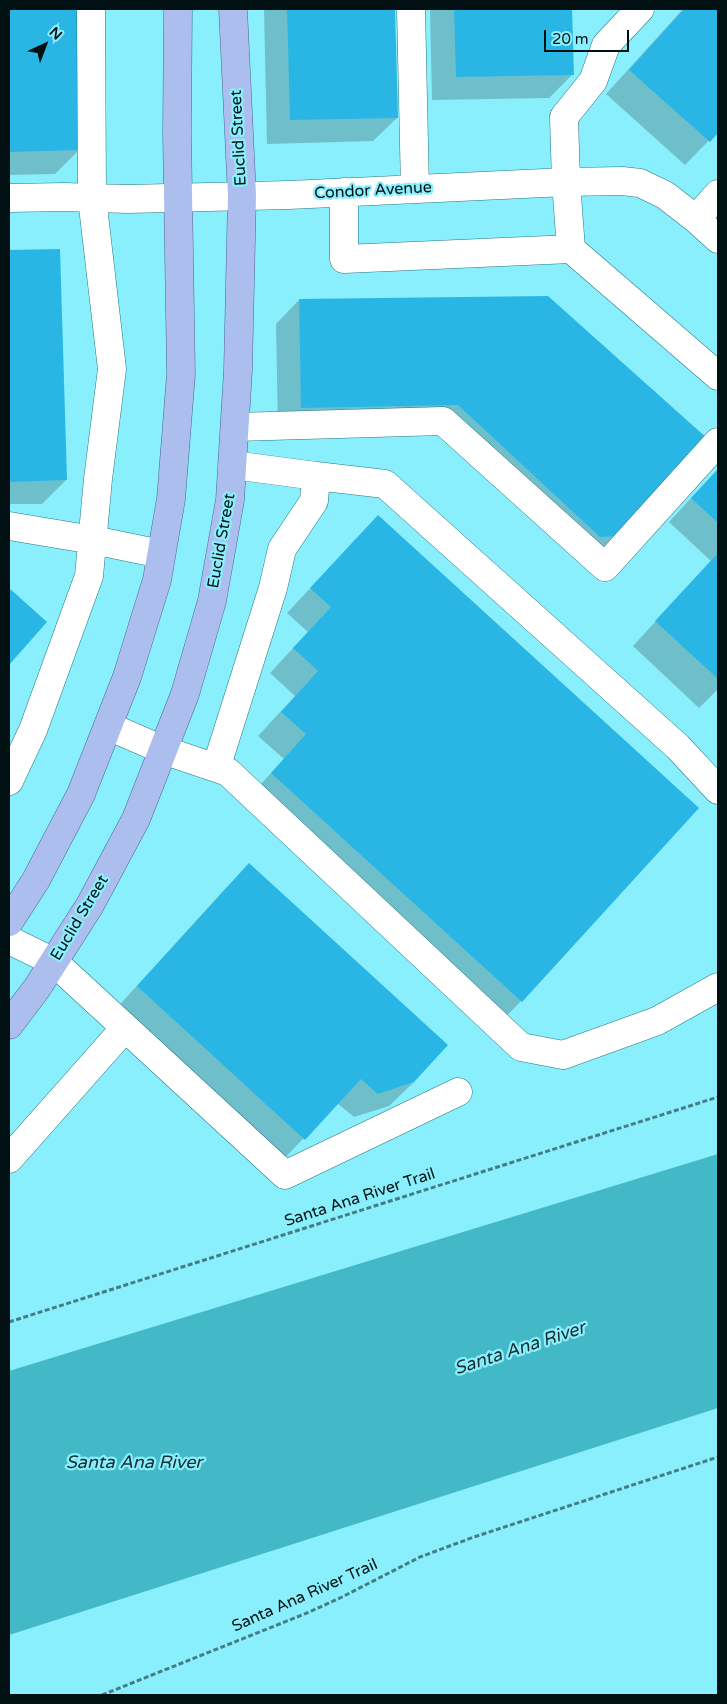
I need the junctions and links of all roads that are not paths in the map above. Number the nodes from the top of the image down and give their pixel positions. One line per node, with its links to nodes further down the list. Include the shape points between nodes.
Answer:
1 (91, 9): 12 (street)
2 (178, 9): 13 (main road)
3 (233, 9): 10 (main road, Euclid Street)
4 (411, 9): 7 (street)
5 (640, 9): 6 (street, via 606,44 593,81 564,117)
6 (566, 182): 7 (street, Condor Avenue); 14 (street, Condor Avenue, via 640,183 665,195); 16 (street)
7 (415, 189): 8 (street, Condor Avenue)
8 (344, 192): 10 (street, Condor Avenue); 16 (street, via 344,259)
9 (718, 194): 14 (street)
10 (242, 196): 13 (street, Condor Avenue); 18 (main road, Euclid Street)
11 (9, 198): 12 (street, Condor Avenue)
12 (92, 198): 13 (street, Condor Avenue); 23 (street, via 112,369)
13 (178, 198): 24 (main road, via 181,374 171,499)
14 (696, 219): 15 (street, Condor Avenue)
15 (718, 239)
16 (571, 249): 17 (street)
17 (718, 376)
18 (236, 427): 19 (street, via 443,421 605,567); 20 (main road, Euclid Street)
19 (718, 442)
20 (233, 465): 21 (street); 26 (main road, Euclid Street, via 212,601 185,694)
21 (316, 476): 27 (street, via 314,501 282,549 273,588); 29 (street, via 385,484 678,747)
22 (9, 526): 23 (street)
23 (92, 540): 24 (street); 28 (street, via 89,576 33,730)
24 (161, 554): 25 (main road, via 157,580)
25 (108, 726): 26 (street); 30 (main road, via 81,794 36,880)
26 (163, 750): 27 (street); 32 (main road, Euclid Street, via 136,819 90,905)
27 (216, 768): 33 (street, via 228,772 521,1047 563,1055 657,1021)
28 (9, 781)
29 (718, 790)
30 (9, 922)
31 (9, 940): 32 (street)
32 (54, 962): 34 (main road, Euclid Street); 35 (street)
33 (718, 987)
34 (9, 1025)
35 (125, 1028): 36 (street, via 285,1175); 37 (street)
36 (458, 1092)
37 (9, 1159)

